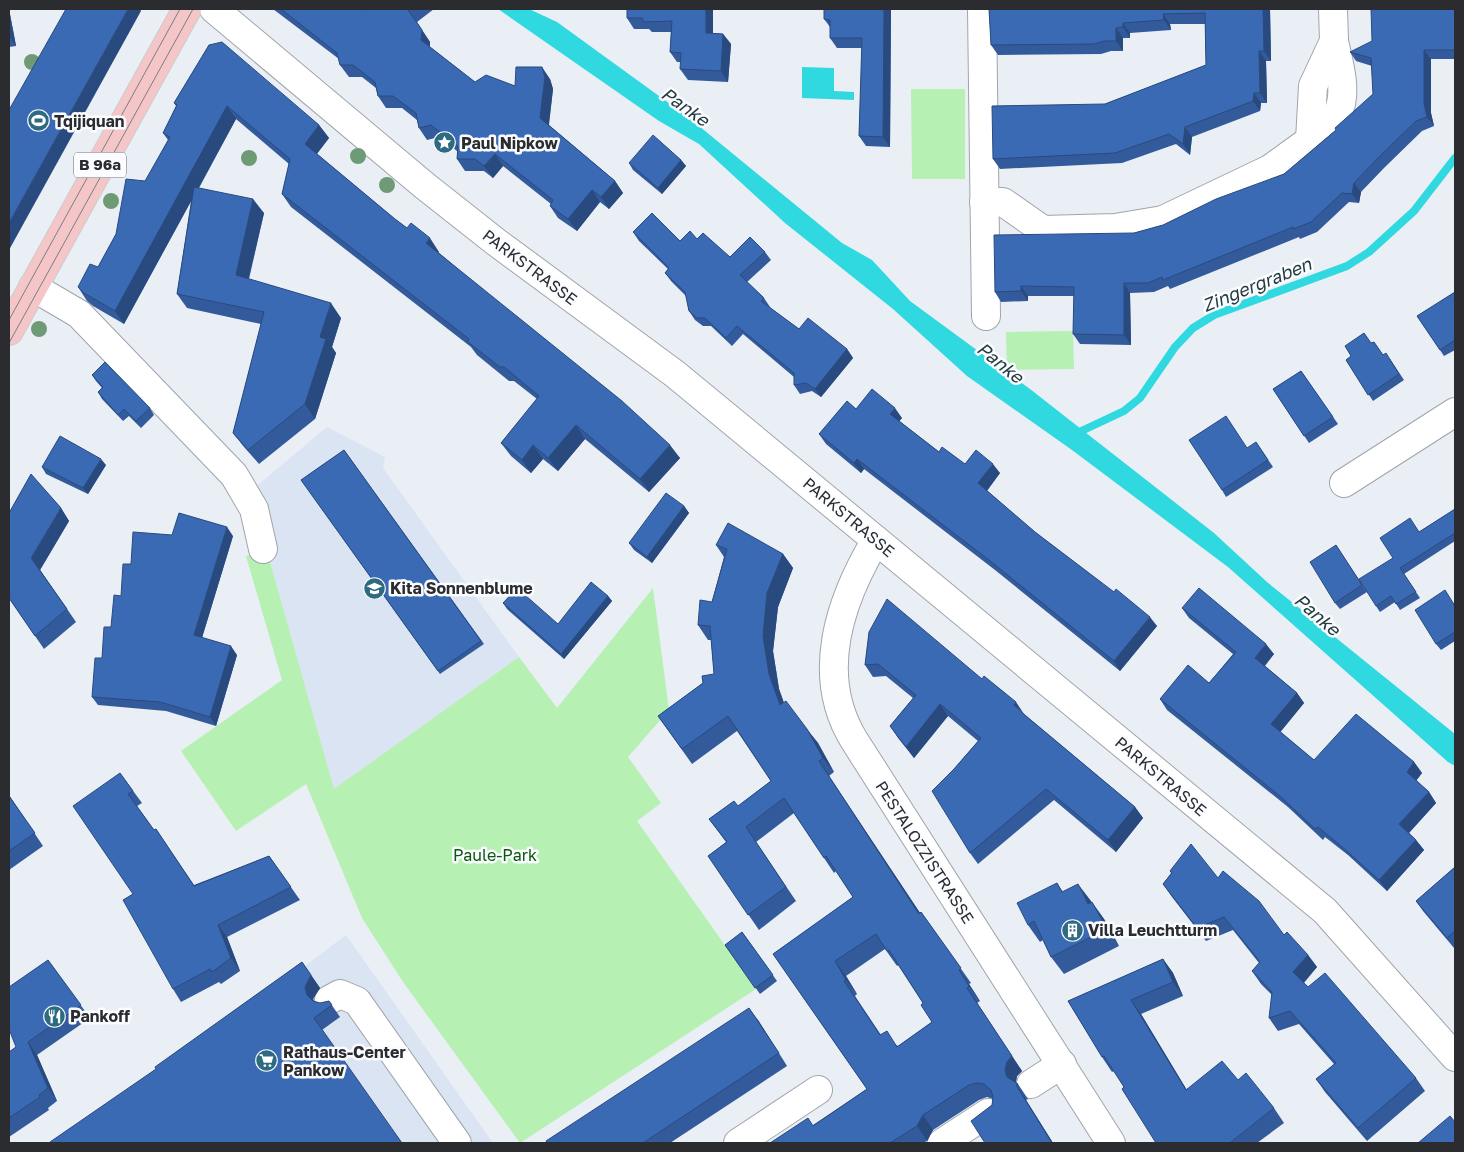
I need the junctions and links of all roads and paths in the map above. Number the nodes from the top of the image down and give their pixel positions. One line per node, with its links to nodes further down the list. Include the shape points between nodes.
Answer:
1 (187, 9): 6 (main road, B 96a)
2 (214, 9): 11 (street, PARKSTRASSE, via 432,191 675,374)
3 (982, 9): 5 (street)
4 (1333, 9): 5 (street, via 1334,41 1313,86 1310,140 1270,169 1163,220 1115,228 1043,230 1003,202)
5 (984, 202): 7 (street)
6 (33, 287): 8 (main road, B 96a); 12 (street, via 79,314 234,475 254,509)
7 (986, 316)
8 (9, 331)
9 (1455, 412): 10 (street)
10 (1344, 483)
11 (876, 540): 14 (street, PARKSTRASSE, via 1325,911); 15 (street, PESTALOZZISTRASSE, via 858,568 840,623 833,679 839,710 854,740)
12 (263, 549)
13 (329, 1000): 20 (street, via 340,994 357,1001)
14 (1455, 1057)
15 (1062, 1064): 16 (street); 22 (street, PESTALOZZISTRASSE)
16 (1030, 1084)
17 (818, 1090): 21 (street)
18 (988, 1113): 19 (street)
19 (949, 1141)
20 (457, 1143)
21 (738, 1143)
22 (1111, 1143)

